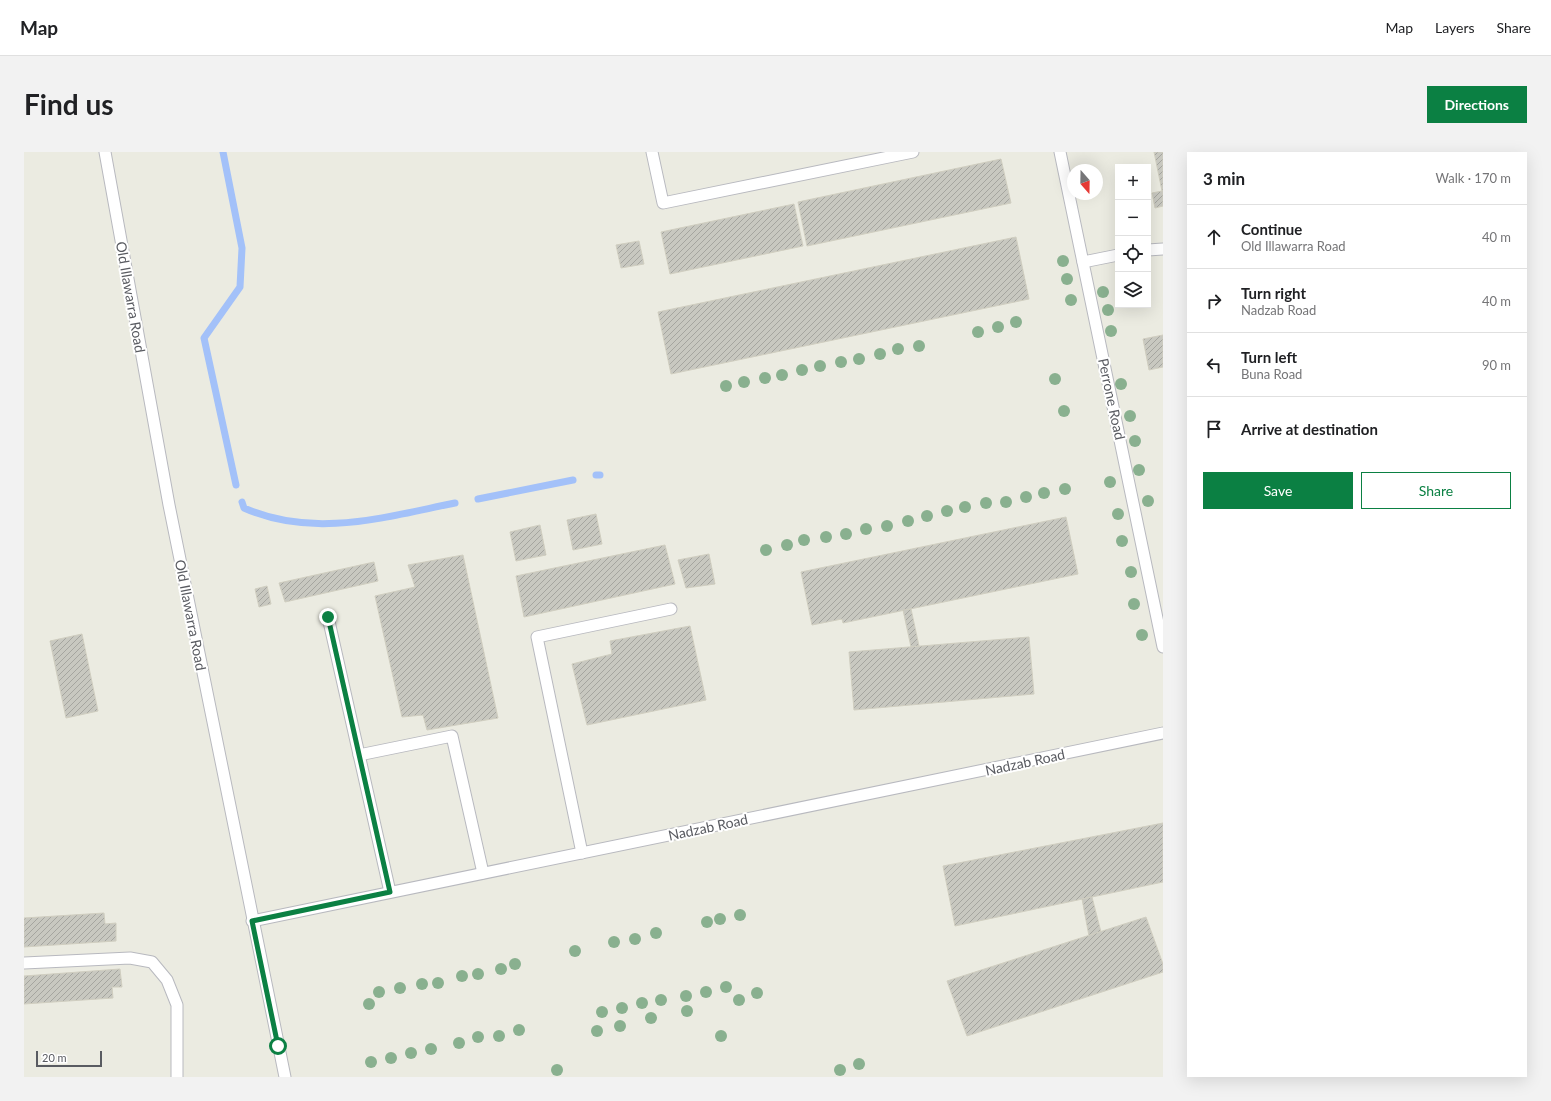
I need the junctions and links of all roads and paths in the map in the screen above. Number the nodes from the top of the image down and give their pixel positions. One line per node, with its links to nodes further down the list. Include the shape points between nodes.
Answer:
1 (105, 152): 17 (lane, Old Illawarra Road, via 169,505)
2 (652, 152): 3 (lane, via 663,203)
3 (913, 152)
4 (1060, 152): 8 (lane, Perrone Road)
5 (1163, 248): 6 (lane)
6 (1151, 250)
7 (1115, 256): 8 (lane)
8 (1083, 262): 11 (lane, Perrone Road)
9 (671, 609): 14 (lane, via 537,637)
10 (328, 617): 13 (lane)
11 (1163, 647)
12 (1163, 733): 14 (lane, Nadzab Road)
13 (359, 755): 15 (lane, via 452,736); 16 (lane)
14 (582, 853): 15 (lane, Nadzab Road)
15 (483, 873): 16 (lane, Nadzab Road)
16 (390, 892): 17 (lane, Nadzab Road)
17 (252, 921): 20 (lane, Old Illawarra Road)
18 (24, 963): 19 (lane, via 130,958 152,962 167,980 177,1005)
19 (177, 1077)
20 (285, 1077)

